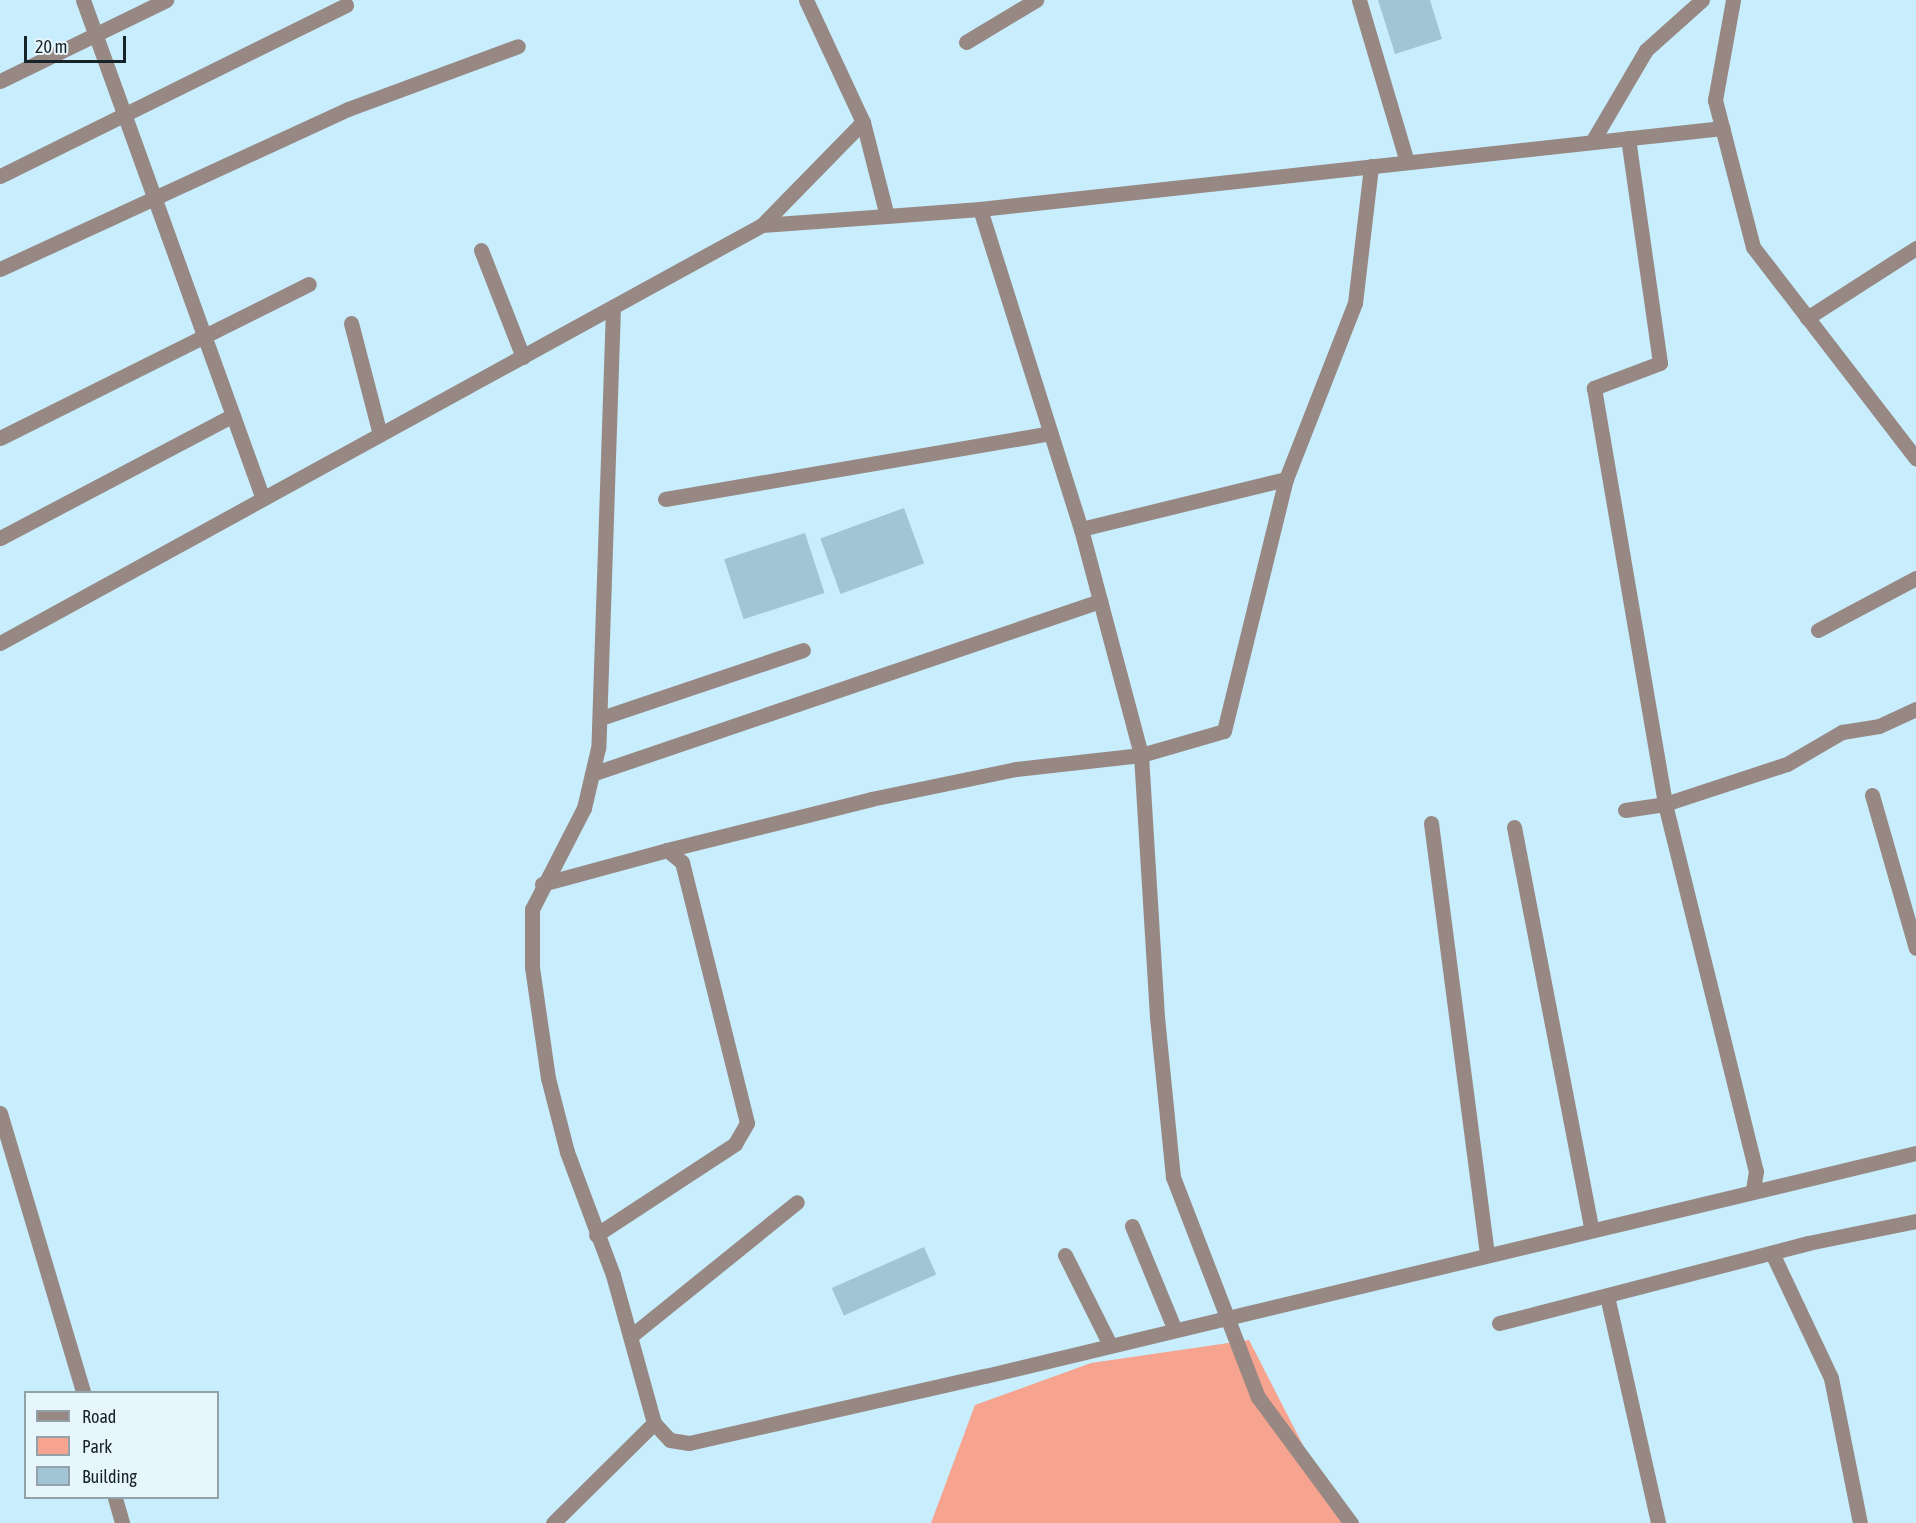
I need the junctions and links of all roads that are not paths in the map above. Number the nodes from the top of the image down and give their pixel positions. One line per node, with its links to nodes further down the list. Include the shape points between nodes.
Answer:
1 (83, 0): 9 (street)
2 (166, 0): 9 (street)
3 (806, 0): 14 (street)
4 (1036, 0): 10 (street)
5 (1359, 0): 18 (street)
6 (1702, 0): 17 (street, via 1646,50)
7 (1733, 0): 15 (street, via 1716,100)
8 (346, 5): 13 (street)
9 (95, 34): 12 (street); 13 (street)
10 (966, 42)
11 (518, 46): 21 (street, via 348,109)
12 (0, 81)
13 (124, 113): 20 (street); 21 (street)
14 (864, 122): 23 (street); 24 (street)
15 (1723, 128): 16 (street); 30 (street, via 1753,247)
16 (1628, 138): 17 (street); 55 (street, via 1660,363 1594,388)
17 (1592, 142): 18 (street)
18 (1407, 162): 19 (street)
19 (1371, 166): 22 (street); 40 (street, via 1355,303)
20 (0, 176)
21 (154, 196): 27 (street); 32 (street)
22 (980, 209): 23 (street); 35 (street)
23 (887, 216): 24 (street)
24 (762, 225): 29 (street)
25 (1916, 248): 30 (street)
26 (482, 250): 33 (street)
27 (0, 269)
28 (309, 284): 32 (street)
29 (613, 307): 33 (street); 51 (street)
30 (1807, 318): 38 (street)
31 (351, 322): 36 (street)
32 (204, 334): 34 (street); 37 (street)
33 (523, 357): 36 (street)
34 (233, 415): 42 (street); 44 (street)
35 (1050, 433): 41 (street); 43 (street)
36 (380, 434): 42 (street)
37 (0, 438)
38 (1910, 443): 39 (street)
39 (1916, 459)
40 (1286, 479): 43 (street); 52 (street, via 1224,731)
41 (665, 498)
42 (263, 499): 48 (street)
43 (1081, 529): 46 (street)
44 (0, 538)
45 (1916, 578): 47 (street)
46 (1100, 601): 52 (street); 53 (street)
47 (1818, 630)
48 (0, 643)
49 (803, 650): 51 (street)
50 (1916, 710): 55 (street, via 1879,726 1842,732 1787,764)
51 (601, 718): 53 (street)
52 (1141, 755): 59 (street, via 1016,769); 74 (street, via 1173,1177)
53 (592, 774): 60 (street, via 574,833)
54 (1872, 795): 61 (street)
55 (1665, 804): 56 (street); 64 (street, via 1756,1171)
56 (1625, 810)
57 (1431, 822): 70 (street)
58 (1514, 827): 68 (street)
59 (667, 850): 60 (street); 69 (street, via 682,862 747,1123 735,1144)
60 (542, 884): 69 (street, via 532,909 538,1020 567,1152)
61 (1916, 948)
62 (0, 1113): 79 (street)
63 (1916, 1153): 64 (street)
64 (1753, 1190): 68 (street)
65 (797, 1202): 77 (street)
66 (1915, 1225): 71 (street)
67 (1132, 1226): 76 (street)
68 (1591, 1227): 70 (street)
69 (596, 1235): 77 (street)
70 (1487, 1252): 74 (street)
71 (1772, 1253): 73 (street); 86 (street, via 1831,1378)
72 (1065, 1256): 78 (street)
73 (1607, 1296): 75 (street); 85 (street)
74 (1222, 1315): 76 (street); 84 (street, via 1258,1397)
75 (1499, 1323)
76 (1174, 1328): 78 (street)
77 (631, 1336): 80 (street)
78 (1110, 1345): 80 (street, via 689,1443 670,1440)
79 (83, 1391)
80 (654, 1423): 83 (street)
81 (116, 1499): 82 (street)
82 (122, 1523)
83 (553, 1523)
84 (1351, 1523)
85 (1658, 1523)
86 (1860, 1523)

